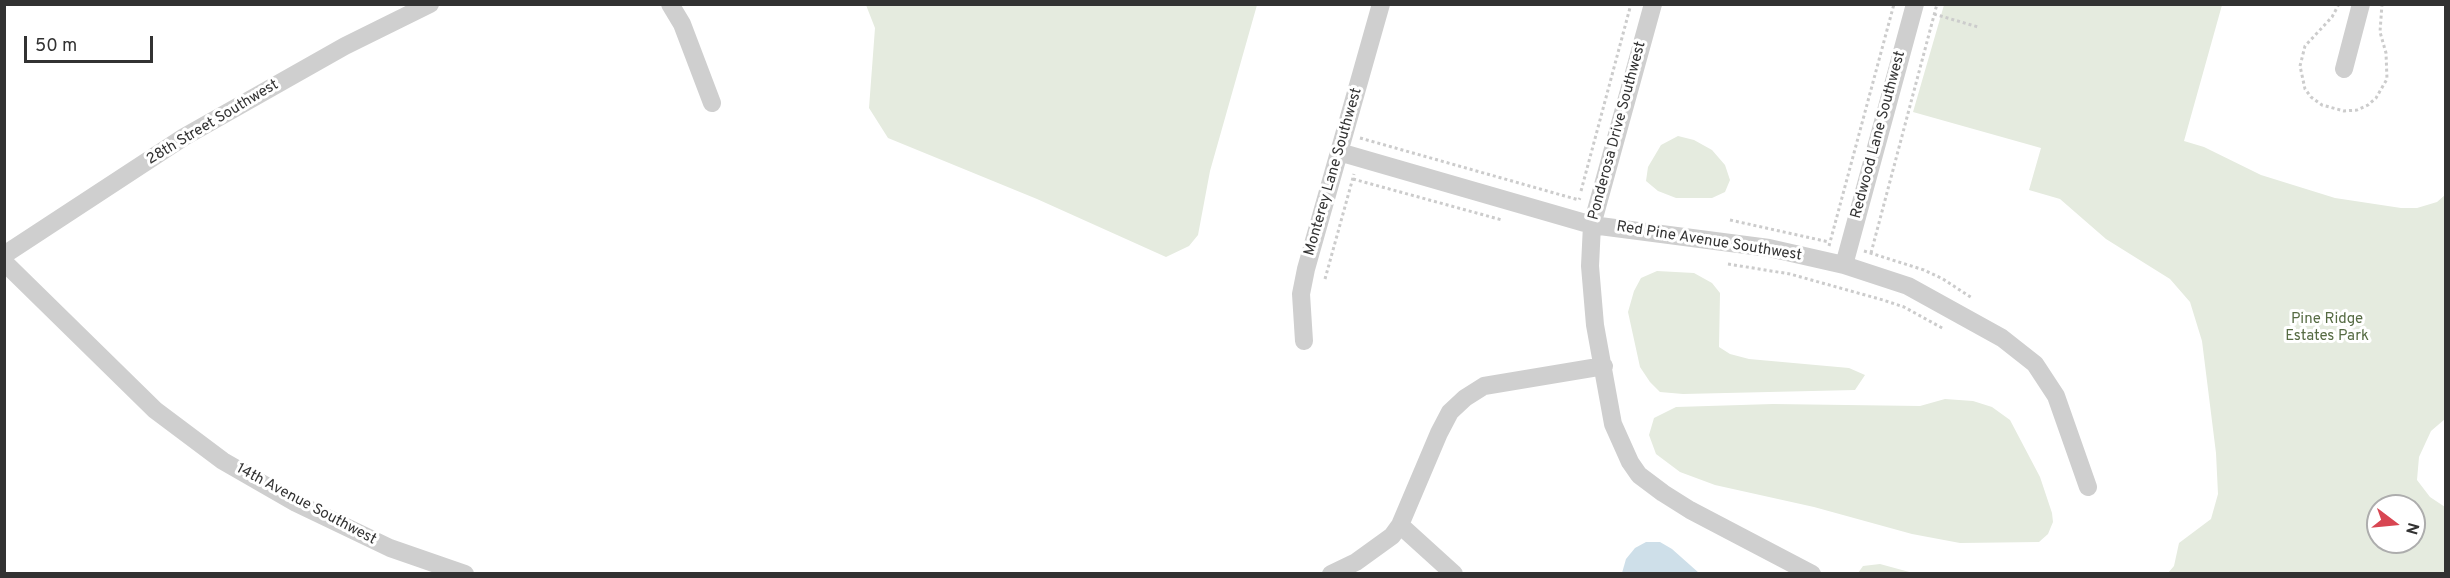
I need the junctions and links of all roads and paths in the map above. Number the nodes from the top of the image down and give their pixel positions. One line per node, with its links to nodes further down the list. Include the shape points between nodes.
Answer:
1 (430, 4): 19 (street, 28th Street Southwest, via 345,46 184,137)
2 (670, 4): 13 (street, via 682,24)
3 (1381, 4): 15 (street, Monterey Lane Southwest)
4 (1631, 4): 14 (path, via 1579,200)
5 (1653, 4): 18 (street, Ponderosa Drive Southwest)
6 (1894, 4): 17 (path, via 1830,242)
7 (1915, 4): 22 (street, Redwood Lane Southwest)
8 (1937, 4): 10 (path)
9 (2361, 4): 12 (street)
10 (1935, 14): 11 (path); 24 (path, via 1871,253 1924,270)
11 (1978, 27)
12 (2344, 69)
13 (712, 103)
14 (1361, 138)
15 (1339, 153): 18 (street, Red Pine Avenue Southwest); 26 (street, Monterey Lane Southwest, via 1301,294)
16 (1502, 220): 23 (path, via 1353,179)
17 (1730, 220)
18 (1592, 225): 22 (street, Red Pine Avenue Southwest, via 1768,248); 27 (street, Ponderosa Drive Southwest, via 1590,266 1595,325)
19 (4, 255)
20 (4, 262): 30 (street, 14th Avenue Southwest, via 155,410 222,461 296,503 390,548)
21 (1728, 264): 25 (path, via 1790,274 1883,300)
22 (1844, 265): 28 (street, Red Pine Avenue Southwest, via 1937,300 2002,338 2035,364 2056,396)
23 (1325, 279)
24 (1972, 298)
25 (1944, 329)
26 (1304, 341)
27 (1604, 366): 29 (street, via 1484,386 1464,398 1438,433); 33 (street, Ponderosa Drive Southwest, via 1613,424 1639,475 1690,510)
28 (2088, 487)
29 (1400, 525): 31 (street, via 1392,536 1356,562); 32 (street)
30 (465, 573)
31 (1331, 573)
32 (1454, 573)
33 (1812, 573)

